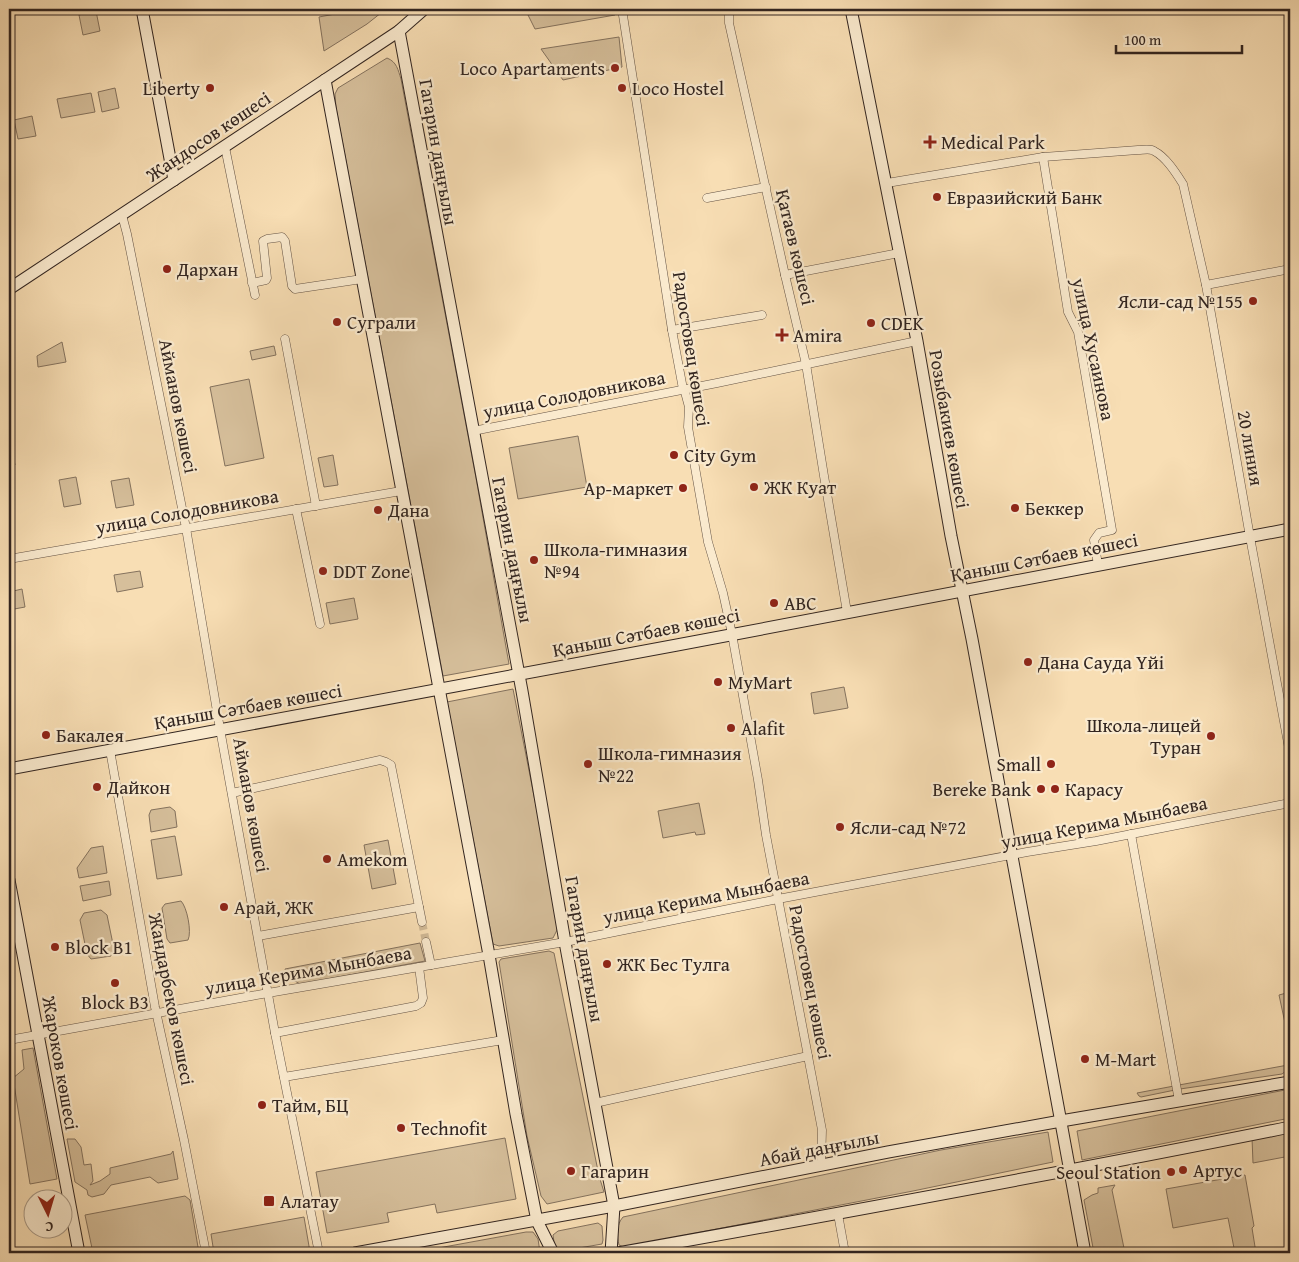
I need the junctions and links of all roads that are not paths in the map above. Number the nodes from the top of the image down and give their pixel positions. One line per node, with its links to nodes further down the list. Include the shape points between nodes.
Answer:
1 (142, 9): 10 (main road)
2 (424, 9): 6 (main road, Жандосов көшесі)
3 (622, 9): 24 (street, Радостовец көшесі)
4 (729, 9): 12 (street, Қатаев көшесі, via 729,23)
5 (851, 9): 11 (main road, Розыбакиев көшесі)
6 (399, 31): 7 (main road, Жандосов көшесі); 29 (main road, Гагарин даңғылы)
7 (325, 80): 8 (main road, Жандосов көшесі); 18 (main road)
8 (225, 147): 10 (main road, Жандосов көшесі); 19 (street)
9 (1043, 157): 11 (street); 20 (street, 20 линия, via 1153,150 1161,156 1183,184); 37 (street, улица Хусаинова, via 1068,312 1078,332 1112,530 1099,533 1094,540)
10 (174, 180): 14 (main road, Жандосов көшесі)
11 (886, 183): 15 (main road, Розыбакиев көшесі)
12 (766, 187): 13 (street); 17 (street, Қатаев көшесі)
13 (707, 198)
14 (122, 215): 21 (main road, Жандосов көшесі); 33 (street, Айманов көшесі)
15 (899, 252): 17 (street); 26 (main road, Розыбакиев көшесі)
16 (1290, 269): 20 (street)
17 (785, 275): 27 (street, Қатаев көшесі)
18 (362, 279): 19 (street, via 293,288 282,237 264,241 267,278); 30 (main road)
19 (252, 283): 22 (street)
20 (1206, 285): 35 (street, 20 линия)
21 (9, 289)
22 (254, 295)
23 (762, 315): 24 (street)
24 (672, 330): 28 (street, Радостовец көшесі)
25 (285, 339): 31 (street)
26 (917, 340): 27 (street, улица Солодовникова); 38 (main road, Розыбакиев көшесі)
27 (806, 364): 28 (street, улица Солодовникова); 39 (street, Қатаев көшесі)
28 (683, 388): 29 (street, улица Солодовникова); 41 (street, Радостовец көшесі, via 689,407 688,427 708,542)
29 (473, 431): 42 (main road, Гагарин даңғылы)
30 (401, 491): 31 (street, улица Солодовникова); 43 (main road)
31 (316, 506): 32 (street, улица Солодовникова)
32 (296, 509): 33 (street, улица Солодовникова); 40 (street)
33 (186, 528): 36 (street, улица Солодовникова); 44 (street, Айманов көшесі)
34 (1290, 529): 35 (main road, Қаныш Сәтбаев көшесі)
35 (1250, 537): 37 (main road, Қаныш Сәтбаев көшесі); 46 (street, 20 линия)
36 (9, 559)
37 (1098, 565): 38 (main road, Қаныш Сәтбаев көшесі)
38 (961, 590): 39 (main road, Қаныш Сәтбаев көшесі); 51 (main road, Розыбакиев көшесі)
39 (847, 612): 41 (main road, Қаныш Сәтбаев көшесі)
40 (320, 624)
41 (732, 634): 42 (main road, Қаныш Сәтбаев көшесі); 53 (street, Радостовец көшесі)
42 (519, 674): 43 (main road, Қаныш Сәтбаев көшесі); 58 (main road, Гагарин даңғылы)
43 (438, 689): 44 (main road, Қаныш Сәтбаев көшесі); 59 (main road)
44 (220, 729): 45 (main road, Қаныш Сәтбаев көшесі); 48 (street, Айманов көшесі)
45 (110, 750): 47 (main road, Қаныш Сәтбаев көшесі); 63 (street, Жандарбеков көшесі)
46 (1290, 754)
47 (9, 769)
48 (232, 793): 54 (street, via 380,760 391,765); 56 (street, Айманов көшесі)
49 (1290, 803): 50 (street, улица Керима Мынбаева)
50 (1131, 834): 51 (street, улица Керима Мынбаева); 71 (street)
51 (1012, 856): 53 (street, улица Керима Мынбаева); 73 (main road, Розыбакиев көшесі)
52 (9, 880): 65 (main road, Жароков көшесі)
53 (778, 899): 58 (street, улица Керима Мынбаева); 68 (street, Радостовец көшесі)
54 (419, 907): 55 (street); 56 (street)
55 (422, 922)
56 (258, 936): 62 (street, Айманов көшесі)
57 (426, 942): 60 (street)
58 (566, 942): 59 (street, улица Керима Мынбаева); 72 (main road, Гагарин даңғылы)
59 (489, 955): 60 (street, улица Керима Мынбаева); 67 (main road)
60 (430, 965): 61 (street, улица Керима Мынбаева)
61 (418, 967): 62 (street, улица Керима Мынбаева); 64 (street, via 423,998 416,1006)
62 (268, 993): 63 (street, улица Керима Мынбаева); 64 (street, Айманов көшесі)
63 (157, 1013): 65 (street, улица Керима Мынбаева); 81 (street, Жандарбеков көшесі)
64 (275, 1033): 69 (street, Айманов көшесі)
65 (38, 1034): 66 (street, улица Керима Мынбаева); 80 (main road, Жароков көшесі)
66 (9, 1040)
67 (503, 1040): 69 (street); 79 (main road)
68 (808, 1056): 72 (street); 75 (street, Радостовец көшесі, via 822,1130)
69 (284, 1077): 82 (street, Айманов көшесі)
70 (1290, 1082): 71 (main road, Абай даңғылы)
71 (1179, 1101): 73 (main road, Абай даңғылы)
72 (595, 1103): 77 (main road, Гагарин даңғылы)
73 (1061, 1121): 75 (main road, Абай даңғылы); 76 (main road)
74 (1290, 1127): 76 (main road)
75 (822, 1165): 77 (main road, Абай даңғылы)
76 (1070, 1170): 78 (main road); 88 (main road)
77 (614, 1206): 79 (main road, Абай даңғылы); 85 (main road, Гагарин даңғылы)
78 (838, 1214): 86 (main road); 87 (street)
79 (537, 1221): 83 (main road, Абай даңғылы); 84 (main road)
80 (79, 1253)
81 (206, 1253)
82 (319, 1253)
83 (355, 1253)
84 (553, 1253)
85 (611, 1253)
86 (618, 1253)
87 (845, 1253)
88 (1085, 1253)

